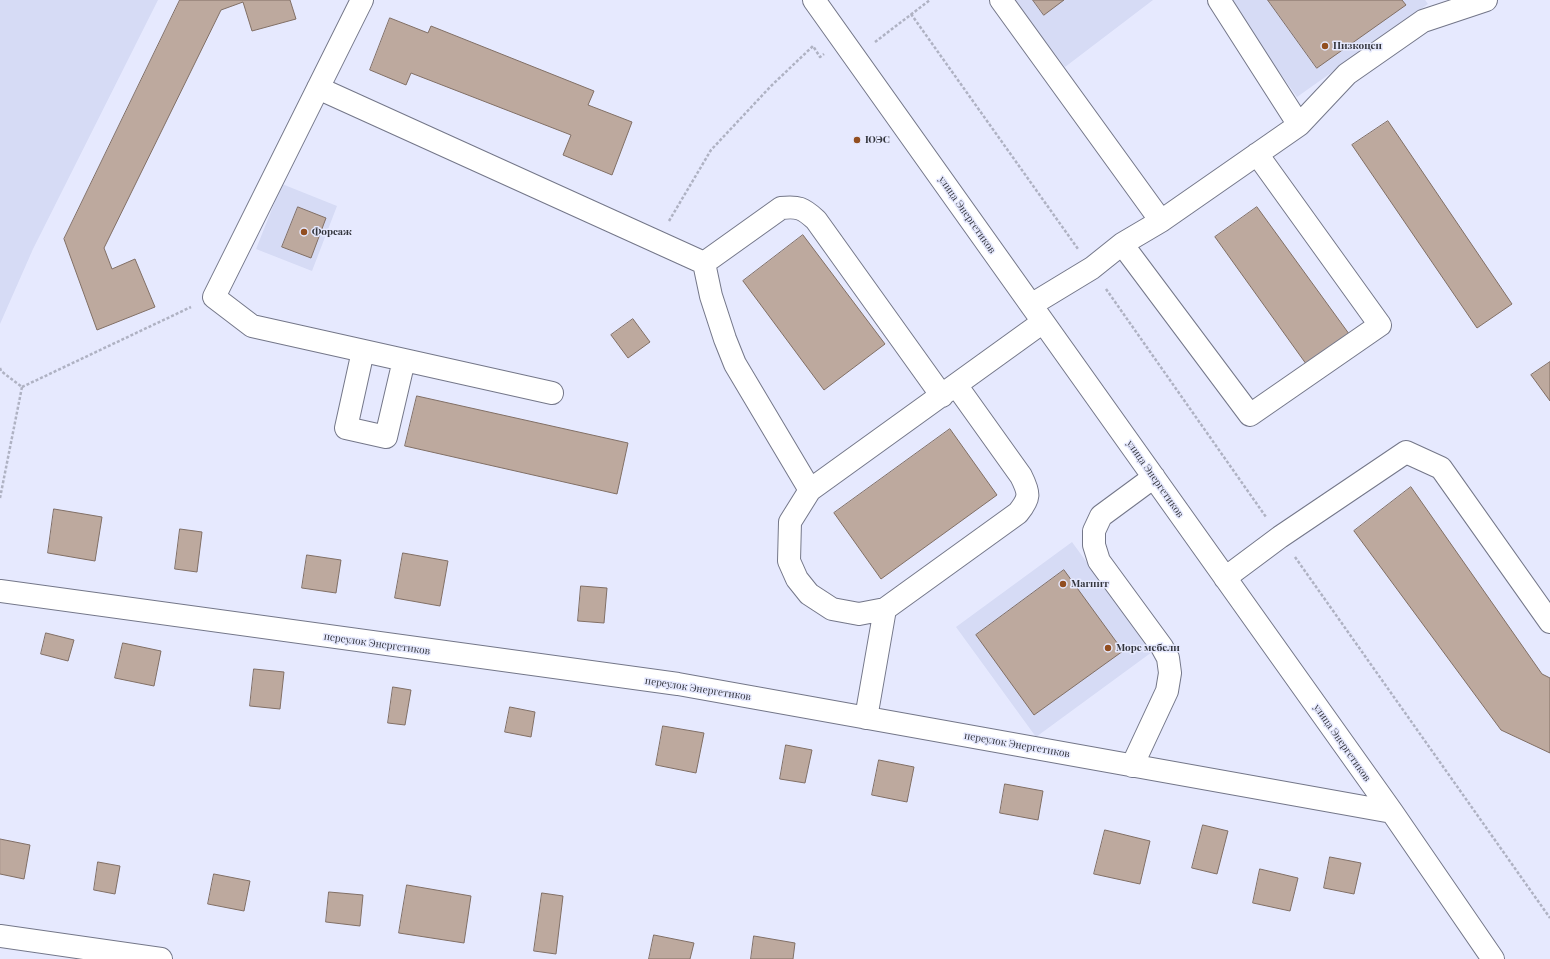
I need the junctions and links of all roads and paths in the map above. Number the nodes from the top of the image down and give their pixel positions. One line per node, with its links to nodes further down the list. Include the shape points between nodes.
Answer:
1 (362, 0): 10 (street)
2 (814, 0): 8 (street, улица Энергетиков)
3 (930, 0): 7 (path)
4 (1001, 0): 13 (street)
5 (1219, 0): 11 (street)
6 (1486, 0): 11 (street, via 1423,21 1348,74)
7 (911, 14): 9 (path); 17 (path)
8 (843, 40): 14 (path, via 820,57 813,46 711,150); 19 (street, улица Энергетиков)
9 (870, 45)
10 (318, 88): 14 (street); 18 (street)
11 (1299, 125): 12 (street)
12 (1257, 154): 13 (street); 15 (street, via 1380,325 1250,415)
13 (1161, 221): 15 (street)
14 (660, 242): 16 (street)
15 (1122, 244): 17 (street)
16 (704, 263): 24 (street, via 781,208 793,206 805,210 816,220); 27 (street, via 711,296 736,364)
17 (1092, 268): 19 (street); 29 (path)
18 (214, 297): 20 (street, via 252,326); 23 (path)
19 (1037, 314): 24 (street); 26 (street, улица Энергетиков)
20 (363, 351): 21 (street); 21 (street, via 346,428 386,438)
21 (404, 360): 25 (street)
22 (0, 370): 23 (path)
23 (22, 387): 28 (path)
24 (949, 390): 27 (street); 32 (street, via 1021,476 1028,490 1027,501 1018,513)
25 (552, 393)
26 (1154, 477): 30 (street, улица Энергетиков); 35 (street, via 1101,516 1094,531 1094,545 1099,560 1168,658 1170,673 1167,691)
27 (810, 490): 32 (street, via 790,522 789,561 797,579 809,594 832,609 859,614)
28 (0, 498)
29 (1280, 537): 30 (street); 33 (street, via 1406,452 1441,468); 37 (path)
30 (1225, 578): 36 (street, улица Энергетиков)
31 (0, 591): 34 (street, переулок Энергетиков, via 678,684)
32 (884, 609): 34 (street)
33 (1550, 622)
34 (866, 718): 35 (street, переулок Энергетиков)
35 (1132, 766): 36 (street, переулок Энергетиков)
36 (1392, 812): 40 (street, улица Энергетиков)
37 (1550, 918)
38 (0, 936): 39 (street)
39 (161, 959)
40 (1493, 959)

